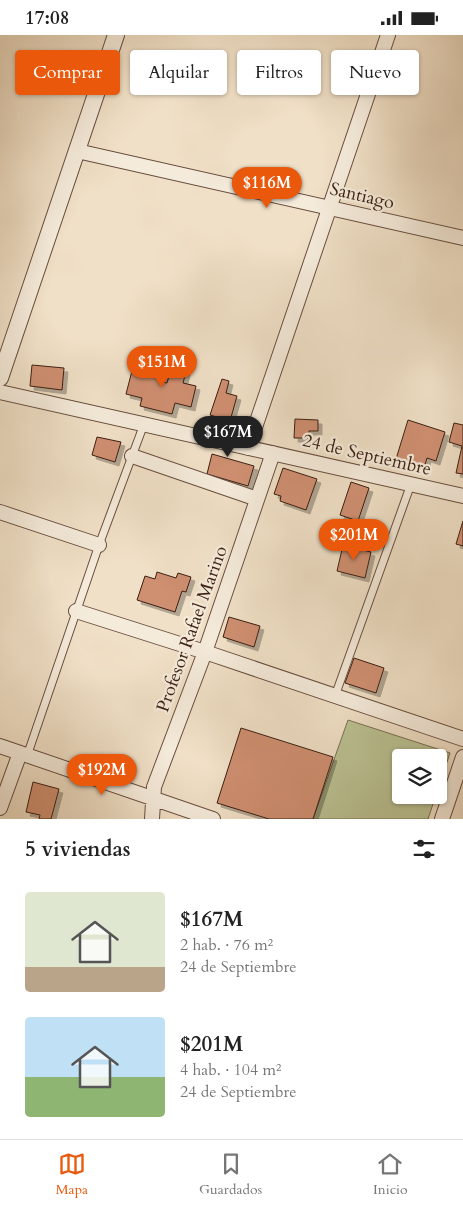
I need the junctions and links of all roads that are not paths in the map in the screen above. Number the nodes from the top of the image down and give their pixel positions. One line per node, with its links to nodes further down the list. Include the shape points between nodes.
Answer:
1 (116, 35): 3 (street)
2 (388, 35): 4 (street)
3 (77, 151): 4 (street, Santiago); 6 (street)
4 (329, 208): 5 (street, Santiago); 9 (street)
5 (463, 238)
6 (0, 378)
7 (0, 392): 8 (street, 24 de Septiembre)
8 (144, 424): 9 (street, 24 de Septiembre); 11 (lane)
9 (248, 448): 10 (street, 24 de Septiembre)
10 (272, 453): 12 (street, 24 de Septiembre); 14 (street, Profesor Rafael Marino)
11 (132, 456): 14 (street); 16 (lane)
12 (411, 484): 13 (street, 24 de Septiembre); 19 (lane)
13 (463, 496)
14 (257, 499): 18 (street, Profesor Rafael Marino)
15 (0, 512): 16 (street)
16 (99, 545): 17 (lane)
17 (76, 611): 18 (street); 22 (lane)
18 (205, 652): 19 (street); 24 (street, Profesor Rafael Marino)
19 (335, 696): 20 (street)
20 (463, 739)
21 (0, 746): 22 (street)
22 (24, 754): 24 (street); 25 (street)
23 (463, 757): 28 (street)
24 (152, 798): 26 (street, Profesor Rafael Marino); 27 (street)
25 (0, 807)
26 (152, 819)
27 (214, 819)
28 (442, 819)

